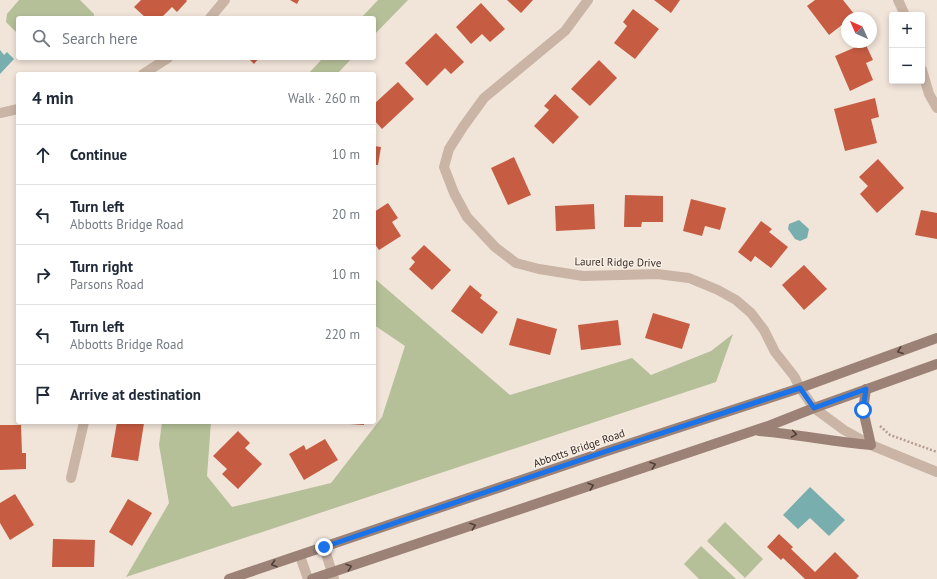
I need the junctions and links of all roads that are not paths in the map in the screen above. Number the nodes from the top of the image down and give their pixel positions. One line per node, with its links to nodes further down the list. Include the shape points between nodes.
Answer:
1 (225, 0): 5 (street)
2 (588, 0): 14 (street, Laurel Ridge Drive, via 564,31 484,98 449,149 444,167 467,217 516,263 583,276 657,274 689,278 718,290 736,300 751,313)
3 (898, 0): 4 (street)
4 (903, 12)
5 (212, 16)
6 (165, 60): 7 (street)
7 (146, 72)
8 (925, 80): 9 (street)
9 (937, 108)
10 (16, 109): 11 (street)
11 (0, 113)
12 (937, 338): 14 (main road, Abbotts Bridge Road, one-way to 14)
13 (937, 364): 15 (main road)
14 (800, 388): 16 (street, Laurel Ridge Drive); 22 (main road, Abbotts Bridge Road)
15 (866, 389): 16 (main road); 19 (main road, via 863,410)
16 (814, 408): 18 (main road); 19 (street, Laurel Ridge Drive, via 828,420)
17 (84, 424): 21 (street)
18 (755, 430): 19 (main road, one-way to 19); 24 (main road, one-way to 18)
19 (871, 445): 20 (street, Laurel Ridge Drive)
20 (937, 472)
21 (71, 478)
22 (324, 547): 23 (main road, Abbotts Bridge Road); 24 (street)
23 (300, 556): 25 (main road, Abbotts Bridge Road, one-way to 25); 26 (street)
24 (333, 576): 27 (main road)
25 (229, 579)
26 (308, 579)
27 (312, 579)

